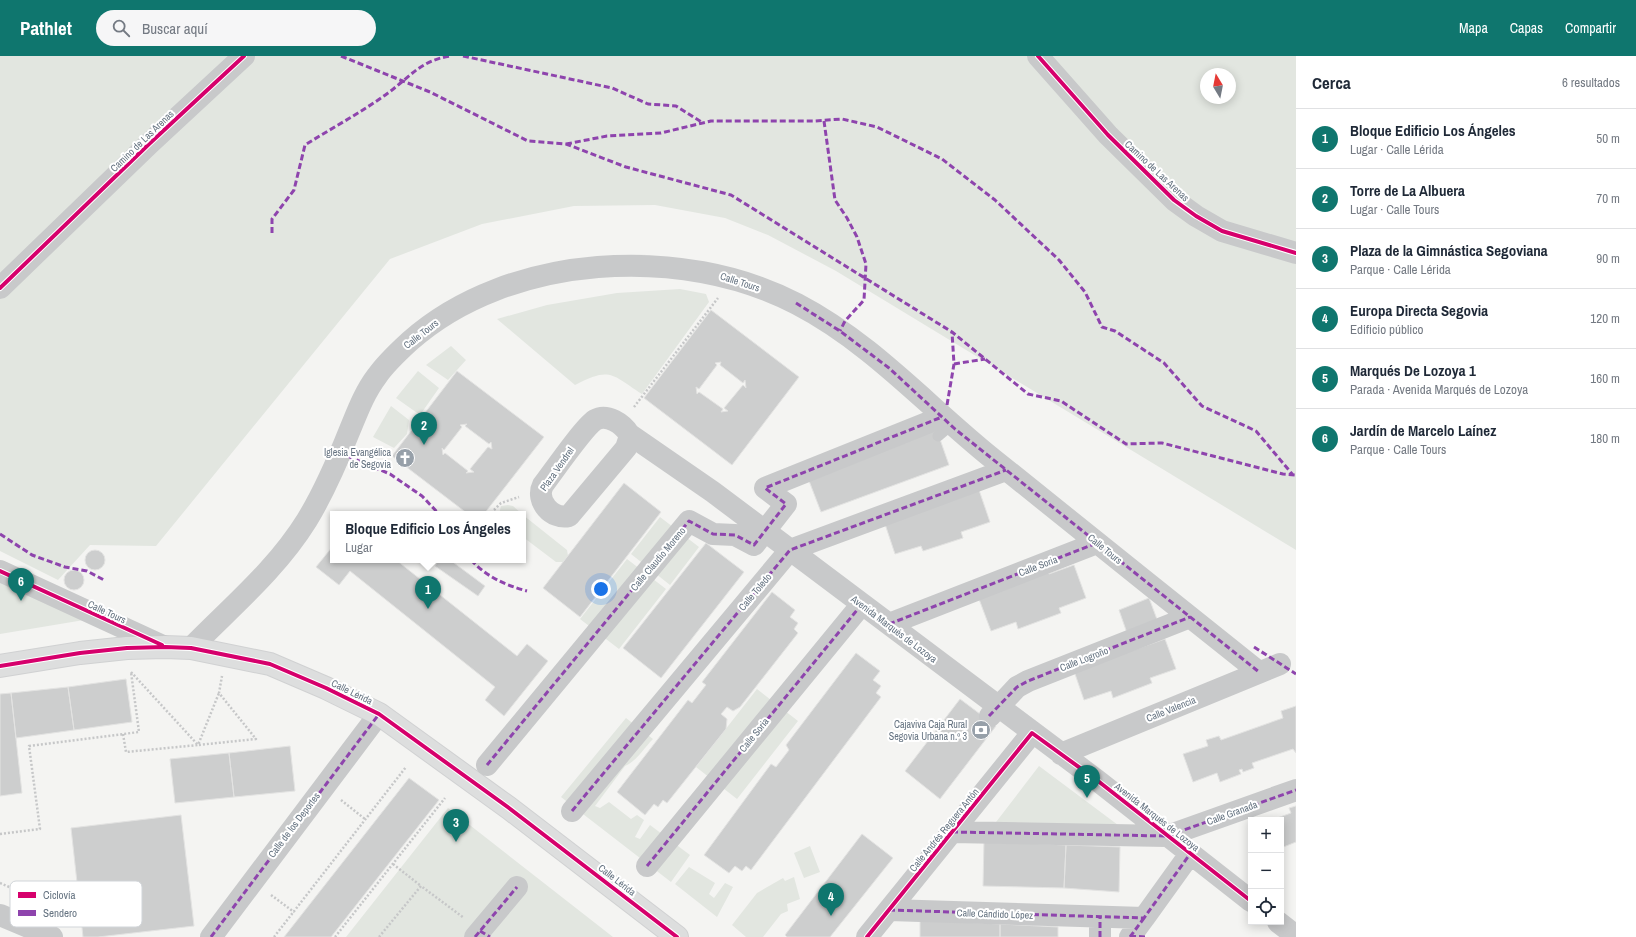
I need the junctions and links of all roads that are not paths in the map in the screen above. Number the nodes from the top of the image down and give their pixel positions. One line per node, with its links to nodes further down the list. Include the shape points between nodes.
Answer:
1 (244, 56): 4 (street, Camino de Las Arenas)
2 (1038, 56): 3 (street, Camino de Las Arenas, via 1108,135 1174,200 1222,231)
3 (1296, 254)
4 (0, 288)
5 (944, 426): 7 (street, Calle Tours); 8 (street, Calle Claudio Moreno, via 765,488 786,504); 16 (street, Calle Tours, via 889,368 840,331 796,303 762,289 711,273 662,266 571,271 507,286 476,298 447,314 412,339 377,376 362,402 328,482 296,538 269,571)
6 (625, 436): 6 (street, Plaza Vendrel, via 609,418 594,420 540,491 542,502 552,513 563,517 569,516); 8 (street, Avenida Marqués de Lozoya, via 714,492)
7 (1006, 470): 9 (street, Calle Tours); 10 (street, Calle Toledo)
8 (764, 531): 10 (street, Avenida Marqués de Lozoya); 24 (street, Calle Claudio Moreno, via 754,545 734,536 713,534 689,521)
9 (1097, 543): 13 (street, Calle Tours); 14 (street, Calle Soria)
10 (790, 550): 12 (street, Avenida Marqués de Lozoya); 26 (street, Calle Toledo)
11 (0, 571): 15 (street, Calle Tours)
12 (862, 604): 14 (street, Avenida Marqués de Lozoya); 30 (street, Calle Soria)
13 (1190, 617): 19 (street, Calle Tours); 20 (street, Calle Logroño, via 1028,681 1017,687)
14 (889, 624): 20 (street, Avenida Marqués de Lozoya)
15 (165, 647): 16 (street, Calle Lérida); 18 (street, Calle Lérida, via 80,653)
16 (191, 648): 21 (street, Calle Lérida, via 270,664)
17 (1280, 664): 19 (street, Calle Valencia)
18 (0, 666)
19 (1259, 672): 23 (street, Calle Valencia)
20 (994, 711): 22 (street, Avenida Marqués de Lozoya)
21 (379, 714): 43 (street, Calle de los Deportes); 44 (street, Calle Lérida, via 527,821)
22 (1032, 733): 23 (street, Avenida Marqués de Lozoya); 27 (street, Calle Andrés Reguera Antón)
23 (1061, 754): 28 (street, Avenida Marqués de Lozoya)
24 (487, 766)
25 (1296, 790): 28 (street, Calle Granada)
26 (572, 811)
27 (952, 832): 28 (street); 33 (street, Calle Andrés Reguera Antón)
28 (1168, 836): 29 (street, Avenida Marqués de Lozoya)
29 (1190, 854): 32 (street, Avenida Marqués de Lozoya); 39 (street, Calle Cándido López)
30 (647, 866)
31 (517, 887): 40 (street)
32 (1248, 899)
33 (889, 910): 38 (street, Calle Cándido López); 45 (street, Calle Andrés Reguera Antón)
34 (0, 914): 35 (street)
35 (10, 918)
36 (1282, 925): 41 (street)
37 (29, 927): 42 (street)
38 (1100, 927): 39 (street, Calle Cándido López)
39 (1137, 932)
40 (478, 934)
41 (1296, 936)
42 (52, 937)
43 (211, 937)
44 (677, 937)
45 (868, 937)

